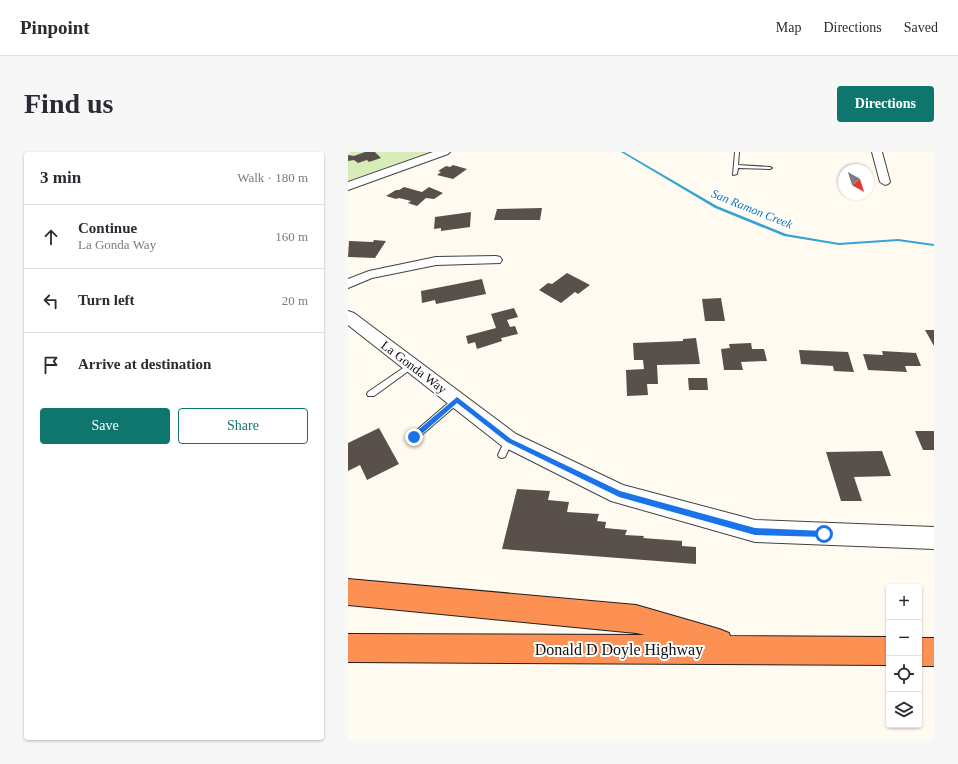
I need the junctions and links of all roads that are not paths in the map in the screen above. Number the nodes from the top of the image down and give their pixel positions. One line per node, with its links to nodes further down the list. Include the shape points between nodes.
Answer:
1 (444, 152): 8 (street)
2 (737, 152): 4 (lane)
3 (877, 152): 7 (street)
4 (736, 166): 5 (lane); 6 (lane)
5 (770, 168)
6 (735, 174)
7 (885, 182)
8 (348, 186)
9 (496, 260): 10 (street, via 436,262 368,275)
10 (348, 284)
11 (350, 320): 12 (street, La Gonda Way)
12 (412, 365): 13 (lane); 14 (street, La Gonda Way)
13 (371, 394)
14 (457, 400): 15 (lane); 16 (street, La Gonda Way, via 506,448 619,494 755,531)
15 (414, 437)
16 (934, 538)
17 (348, 592): 19 (highway, via 636,619)
18 (348, 648): 19 (highway, Donald D Doyle Highway)
19 (745, 650): 20 (highway, Donald D Doyle Highway)
20 (886, 651)
21 (922, 652): 22 (highway)
22 (934, 652)

